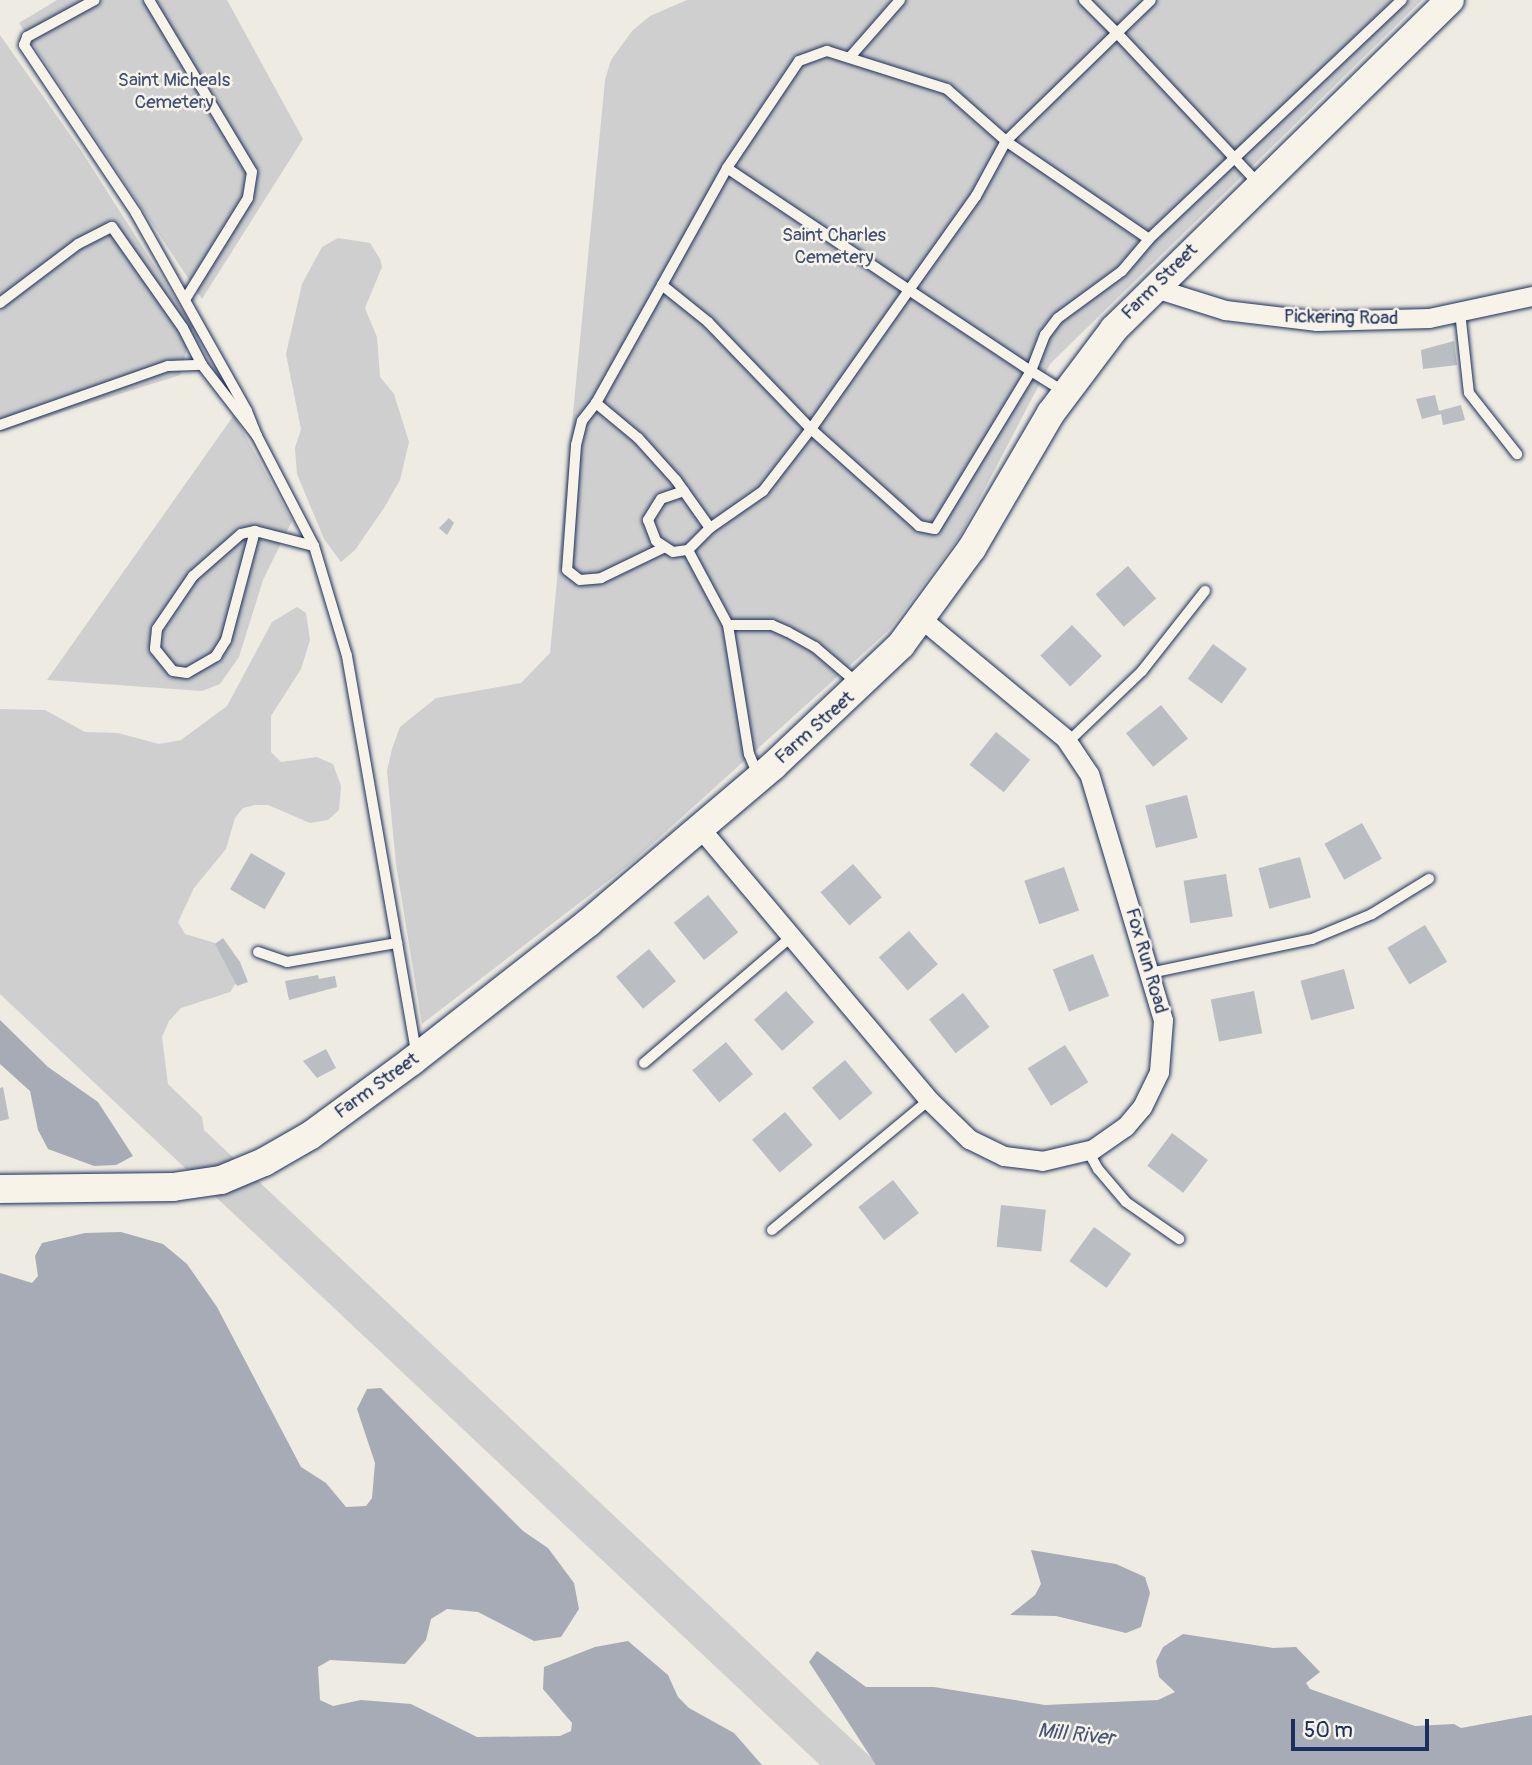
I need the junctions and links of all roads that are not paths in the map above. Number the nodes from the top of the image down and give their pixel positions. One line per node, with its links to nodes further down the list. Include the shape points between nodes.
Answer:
1 (94, 0): 19 (lane, via 27,37 24,45)
2 (149, 0): 19 (lane, via 252,172 248,198)
3 (900, 0): 9 (lane)
4 (1084, 0): 8 (lane)
5 (1151, 0): 8 (lane)
6 (1402, 0): 11 (lane)
7 (1450, 0): 13 (street, Farm Street)
8 (1117, 33): 10 (lane); 11 (lane)
9 (850, 57): 10 (lane, via 947,89); 12 (lane, via 827,51 799,61)
10 (1006, 141): 14 (lane); 17 (lane, via 976,196)
11 (1235, 162): 13 (lane); 14 (lane)
12 (727, 167): 15 (lane); 17 (lane)
13 (1259, 185): 16 (street, Farm Street)
14 (1149, 239): 23 (lane, via 1122,271 1058,318 1045,335)
15 (662, 285): 25 (lane); 27 (lane, via 708,323)
16 (1152, 287): 21 (street, Pickering Road, via 1225,310 1317,321 1429,318); 24 (street, Farm Street)
17 (909, 290): 23 (lane); 27 (lane)
18 (1532, 296): 21 (street, Pickering Road)
19 (186, 298): 28 (lane)
20 (0, 303): 22 (lane, via 78,244 112,227 183,328)
21 (1460, 312): 29 (lane, via 1469,393)
22 (202, 365): 26 (lane, via 168,366); 28 (lane)
23 (1031, 371): 24 (lane); 27 (lane, via 935,529 919,526)
24 (1065, 392): 37 (street, Farm Street, via 972,548)
25 (596, 403): 30 (lane, via 638,439); 34 (lane, via 582,421 576,445 567,570 580,580 601,578)
26 (0, 425)
27 (811, 429): 31 (lane, via 763,491)
28 (257, 436): 33 (lane)
29 (1517, 454)
30 (684, 491): 31 (lane); 34 (lane, via 661,499 648,520 651,534)
31 (710, 528): 35 (lane)
32 (255, 531): 32 (lane, via 241,534 214,554 171,604 154,640 161,660 173,671 201,668 226,640); 33 (lane)
33 (314, 546): 45 (lane, via 347,656)
34 (663, 548): 35 (lane)
35 (688, 550): 38 (lane)
36 (1205, 591): 40 (lane, via 1142,671)
37 (923, 620): 39 (street, Farm Street); 40 (street, Fox Run Road)
38 (728, 625): 39 (lane, via 772,625 789,632 815,647); 41 (lane, via 749,754)
39 (860, 687): 41 (street, Farm Street)
40 (1068, 742): 47 (street, Fox Run Road, via 1089,774)
41 (760, 778): 42 (street, Farm Street)
42 (700, 828): 44 (street, Fox Run Road); 48 (street, Farm Street, via 588,923)
43 (1429, 879): 47 (lane, via 1363,918 1312,939)
44 (791, 937): 49 (lane); 50 (street, Fox Run Road)
45 (397, 943): 46 (lane, via 287,962); 48 (lane)
46 (258, 952)
47 (1150, 973): 51 (street, Fox Run Road, via 1163,1020 1159,1072 1134,1117)
48 (416, 1057): 52 (street, Farm Street, via 284,1152 221,1180 122,1189)
49 (644, 1063)
50 (929, 1100): 51 (street, Fox Run Road, via 969,1139 1004,1156 1042,1161); 53 (lane)
51 (1088, 1151): 54 (lane, via 1097,1170 1126,1202)
52 (0, 1189)
53 (772, 1230)
54 (1179, 1239)

